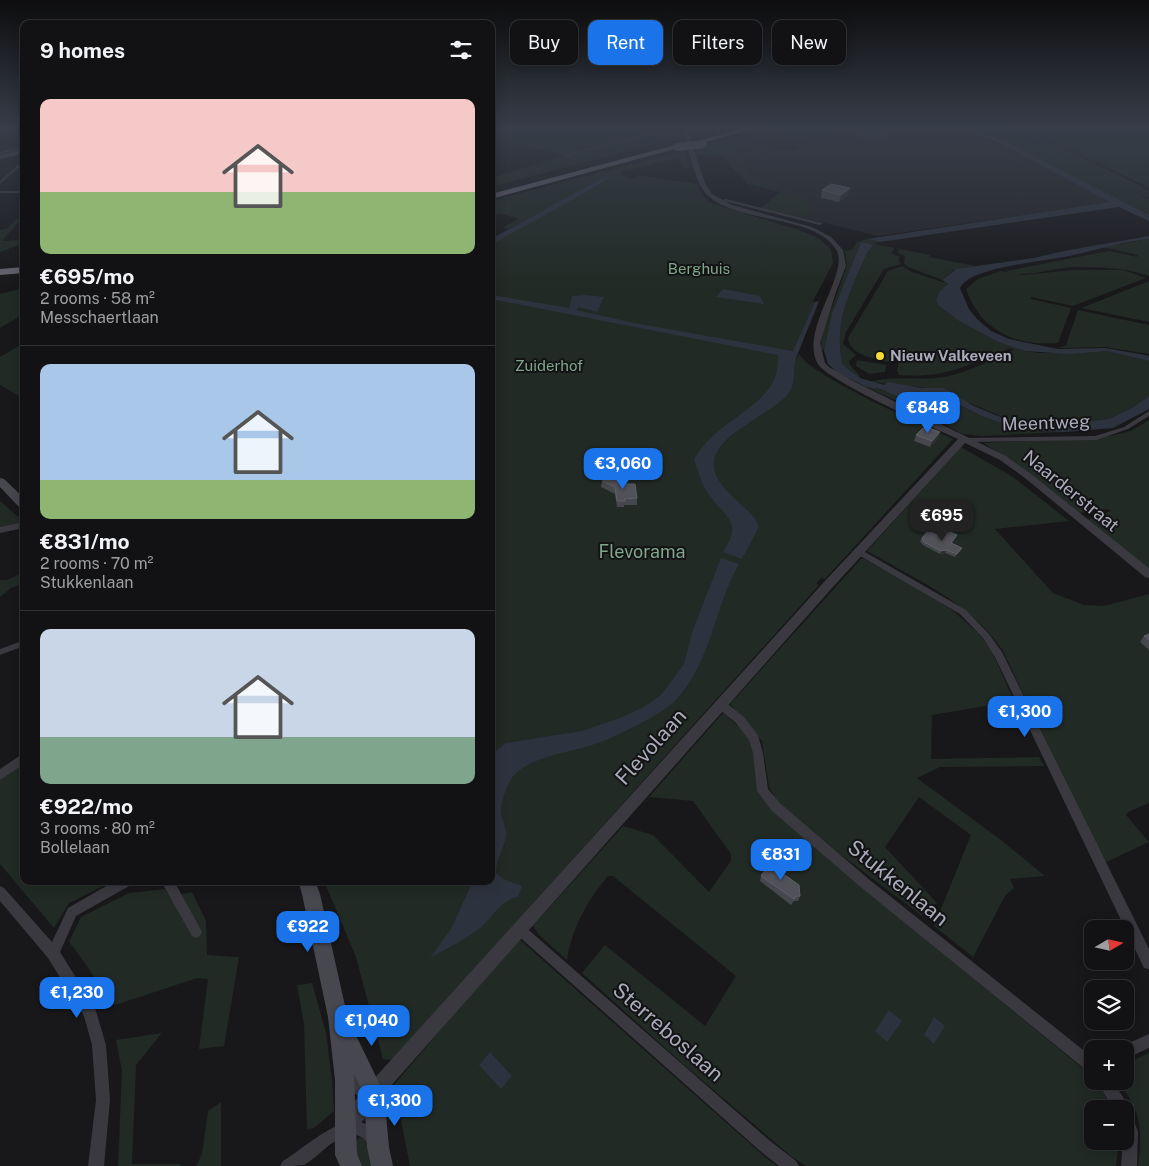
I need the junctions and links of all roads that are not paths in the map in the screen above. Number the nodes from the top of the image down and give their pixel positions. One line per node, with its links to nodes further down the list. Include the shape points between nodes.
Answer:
1 (537, 180): 4 (highway)
2 (550, 180): 7 (highway)
3 (701, 180): 9 (street, Naarderstraat, via 708,193 724,203)
4 (495, 191)
5 (0, 192): 6 (street)
6 (20, 192)
7 (495, 196)
8 (726, 200): 9 (street)
9 (762, 212): 10 (street, Naarderstraat); 10 (street, via 820,224)
10 (810, 228): 16 (street, Naarderstraat, via 838,247 844,263 816,343 821,363 841,379)
11 (20, 264): 12 (highway)
12 (0, 266)
13 (20, 270): 14 (highway)
14 (0, 272)
15 (1149, 413): 16 (street, Meentweg, via 1126,428 1096,438)
16 (968, 440): 21 (street, Flevolaan, via 958,444); 22 (street, Naarderstraat, via 1003,458 1028,476)
17 (0, 481): 18 (main road)
18 (20, 501)
19 (20, 526): 20 (street)
20 (0, 530)
21 (858, 551): 25 (street, Flevolaan); 35 (street, via 962,612 986,636 999,655)
22 (1149, 574)
23 (20, 644): 24 (street)
24 (0, 652)
25 (720, 704): 32 (street, Flevolaan); 39 (street, Stukkenlaan, via 740,720 754,738 763,790 776,807 867,885)
26 (20, 761): 27 (street)
27 (0, 775)
28 (120, 885): 34 (street, via 72,912)
29 (168, 885): 33 (street)
30 (308, 885): 36 (main road)
31 (0, 892): 34 (street)
32 (519, 929): 41 (street, Flevolaan); 48 (street, Sterreboslaan)
33 (196, 932)
34 (53, 953): 45 (street, via 90,1013 99,1045 103,1100)
35 (1149, 963)
36 (338, 1017): 40 (main road); 41 (main road)
37 (1149, 1041): 38 (street)
38 (1134, 1048)
39 (1084, 1059)
40 (345, 1080): 41 (street); 42 (main road)
41 (374, 1093): 42 (street, Flevolaan); 44 (main road)
42 (346, 1127): 44 (street, via 361,1128 370,1133); 46 (street, Flevolaan); 47 (main road, via 346,1155)
43 (1130, 1150): 49 (street)
44 (380, 1156)
45 (96, 1166)
46 (288, 1166)
47 (351, 1166)
48 (791, 1166)
49 (1129, 1166)

